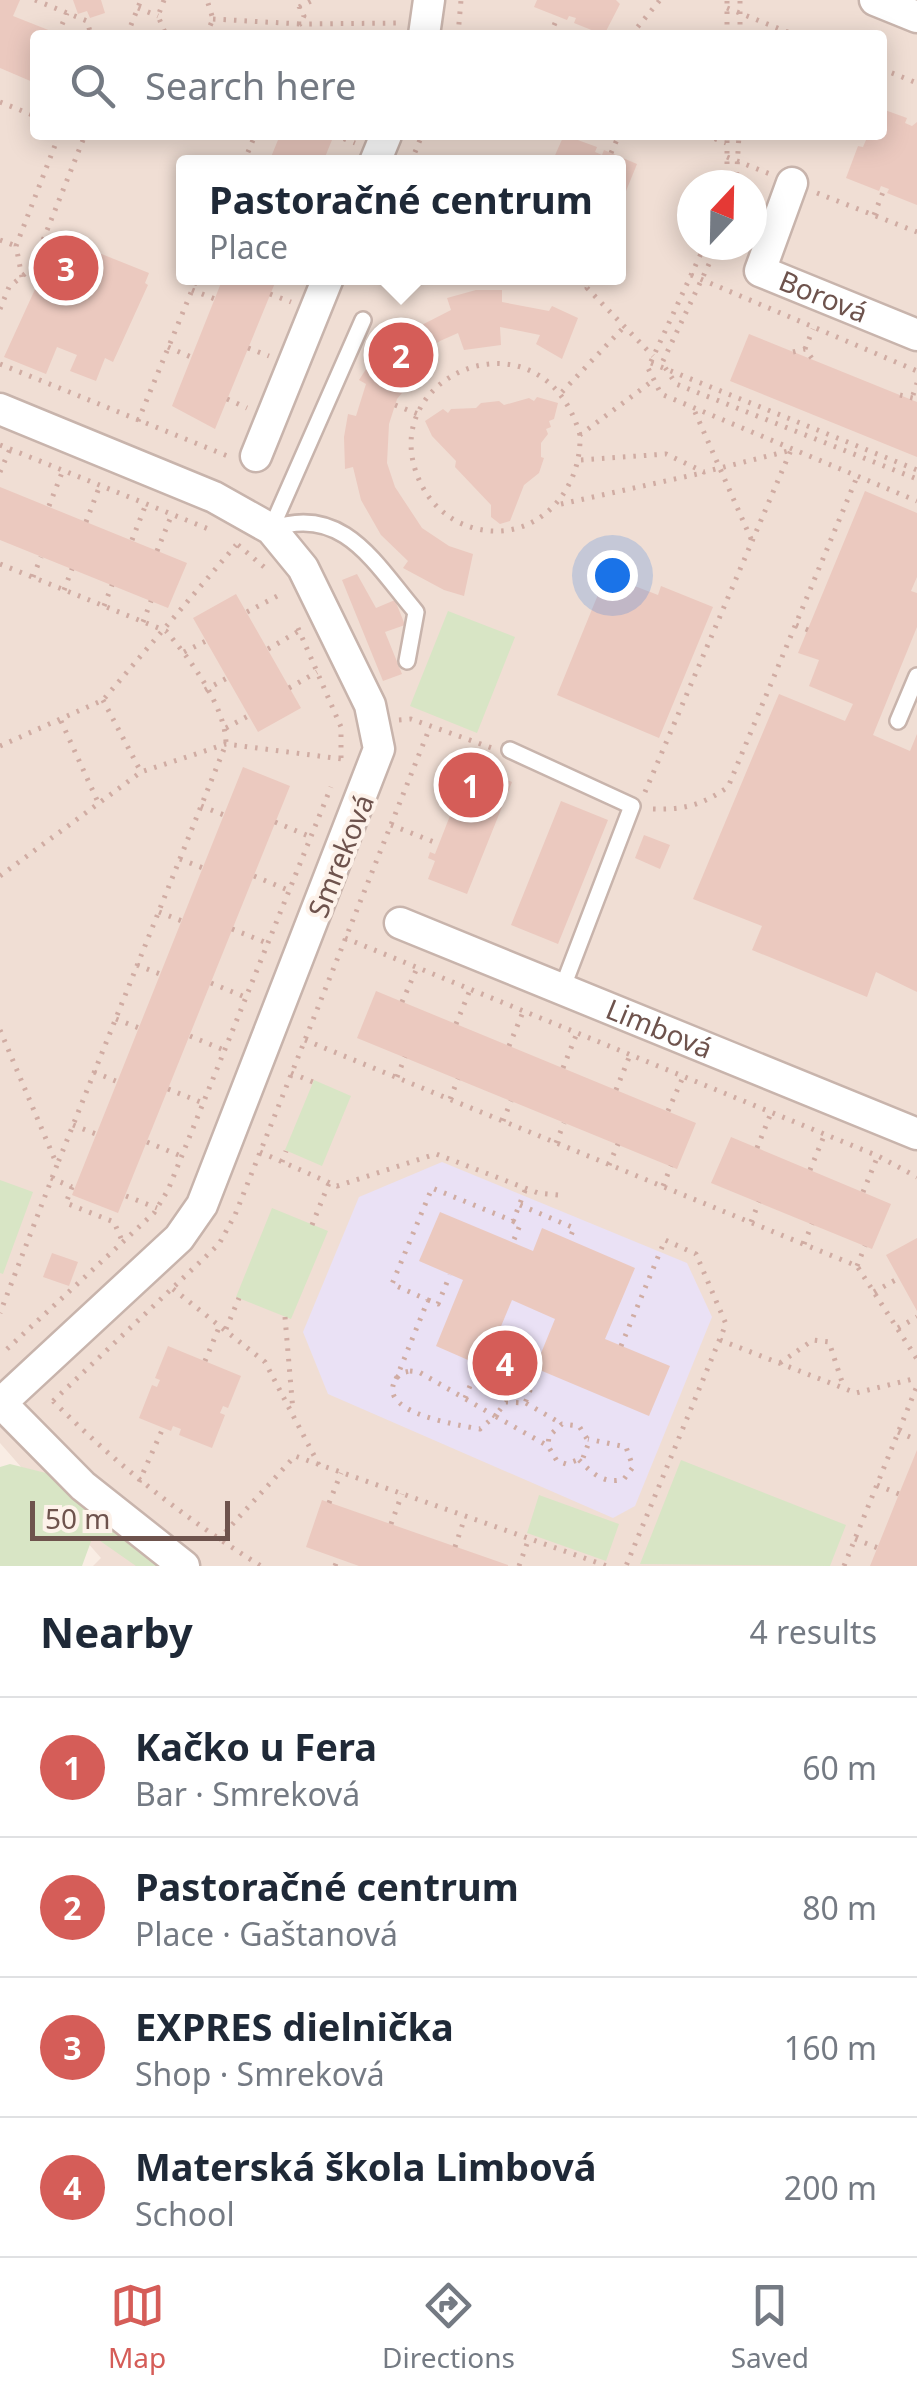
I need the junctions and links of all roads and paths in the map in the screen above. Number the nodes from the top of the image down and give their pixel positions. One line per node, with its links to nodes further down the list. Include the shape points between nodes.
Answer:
1 (35, 0): 13 (path)
2 (140, 0): 12 (path)
3 (164, 0): 15 (path)
4 (207, 0): 18 (path)
5 (313, 0): 10 (path)
6 (461, 0): 20 (path)
7 (660, 0): 28 (path)
8 (740, 0): 14 (path)
9 (875, 0): 17 (street)
10 (298, 4): 19 (path)
11 (727, 4): 14 (path); 29 (path)
12 (138, 8): 15 (path); 23 (path)
13 (67, 13): 21 (path); 22 (path, via 87,21)
14 (741, 13): 30 (path); 31 (path)
15 (158, 16): 24 (path)
16 (558, 16): 27 (path)
17 (917, 17)
18 (214, 19): 19 (path); 25 (path)
19 (300, 24): 20 (path); 26 (path)
20 (438, 26)
21 (60, 30)
22 (89, 30)
23 (129, 30)
24 (164, 30)
25 (208, 30)
26 (298, 30)
27 (552, 30)
28 (635, 30)
29 (727, 30)
30 (740, 30)
31 (784, 30)
32 (887, 71): 33 (path)
33 (917, 83)
34 (0, 102): 35 (path)
35 (30, 114)
36 (57, 140): 53 (path)
37 (81, 140): 57 (path, via 32,268)
38 (616, 140): 43 (path)
39 (718, 140): 42 (path)
40 (727, 140): 42 (path)
41 (738, 140): 45 (path)
42 (727, 144): 44 (path)
43 (611, 153)
44 (727, 157): 45 (path); 46 (path)
45 (738, 162): 47 (path); 48 (path)
46 (727, 170)
47 (737, 170)
48 (792, 184): 50 (path); 70 (street, Borová, via 760,270)
49 (885, 188): 50 (path)
50 (874, 215): 51 (path)
51 (917, 232)
52 (0, 240): 53 (path)
53 (16, 246): 57 (path)
54 (698, 260): 56 (path)
55 (711, 260): 58 (path)
56 (691, 275): 58 (path); 77 (path)
57 (22, 276): 66 (path)
58 (702, 280): 69 (path); 80 (path)
59 (194, 285): 62 (path)
60 (325, 285): 98 (street)
61 (588, 285): 68 (path)
62 (192, 290): 64 (path); 71 (path)
63 (270, 294): 65 (path)
64 (214, 299)
65 (293, 303)
66 (0, 308)
67 (363, 320): 114 (lane)
68 (622, 329): 77 (path); 84 (path)
69 (814, 329): 73 (path); 81 (path)
70 (917, 335)
71 (168, 347): 75 (path); 93 (path)
72 (248, 348): 76 (path)
73 (805, 350): 74 (path); 78 (path)
74 (792, 352)
75 (192, 357)
76 (272, 357)
77 (651, 360): 80 (path); 82 (path)
78 (814, 361)
79 (0, 364): 93 (path)
80 (664, 368): 102 (path); 106 (path, via 676,384)
81 (917, 371)
82 (651, 382): 91 (path); 94 (path)
83 (917, 383): 86 (path)
84 (561, 392): 92 (path, via 523,366 476,364 436,387); 94 (path)
85 (900, 396): 86 (path)
86 (915, 397)
87 (227, 399): 90 (path)
88 (395, 405): 92 (path)
89 (0, 409): 114 (street, Smreková)
90 (250, 410)
91 (695, 411): 97 (path); 100 (path)
92 (418, 414): 110 (path, via 411,451 416,474 426,494 454,520 509,530)
93 (138, 420): 98 (path)
94 (580, 434): 99 (path)
95 (0, 445): 96 (path)
96 (10, 449): 101 (path); 103 (path)
97 (790, 450): 100 (path); 105 (path); 116 (path)
98 (243, 457)
99 (580, 460): 104 (path, via 666,454); 110 (path)
100 (718, 468): 104 (path); 116 (path)
101 (63, 470): 107 (path); 111 (path)
102 (917, 470)
103 (0, 472)
104 (704, 472): 110 (path)
105 (857, 476): 108 (path); 134 (path)
106 (917, 479)
107 (100, 486): 109 (path); 113 (path)
108 (917, 501)
109 (146, 504): 112 (path); 115 (path)
110 (558, 504)
111 (49, 506)
112 (172, 514): 117 (path); 118 (path)
113 (86, 522)
114 (264, 524): 117 (path); 141 (lane, via 298,519 351,534 416,612); 150 (street, Smreková, via 303,568)
115 (132, 540)
116 (752, 541): 160 (path, via 638,808)
117 (237, 544): 122 (path); 137 (path)
118 (158, 551)
119 (41, 557): 123 (path)
120 (0, 564): 123 (path)
121 (72, 569): 126 (path)
122 (272, 574)
123 (33, 577): 126 (path)
124 (278, 582): 127 (path)
125 (112, 586): 130 (path)
126 (64, 590): 130 (path)
127 (283, 593): 129 (path); 131 (path)
128 (151, 601): 133 (path)
129 (289, 605)
130 (104, 606): 133 (path)
131 (247, 612)
132 (294, 618): 135 (path)
133 (142, 622): 137 (path)
134 (796, 625): 136 (path); 161 (path, via 728,787 683,810)
135 (299, 630): 139 (path); 142 (path)
136 (808, 630)
137 (166, 631): 140 (path); 147 (path)
138 (206, 641): 140 (path)
139 (268, 650)
140 (184, 652): 146 (path)
141 (408, 661)
142 (317, 672): 145 (path); 156 (path, via 341,727)
143 (917, 676): 151 (lane)
144 (227, 678): 146 (path)
145 (289, 688)
146 (205, 690): 152 (path)
147 (103, 700): 149 (path); 157 (path)
148 (248, 716): 152 (path)
149 (61, 721): 154 (path); 158 (path)
150 (376, 722): 155 (path, via 411,719 479,746); 252 (street, Smreková, via 372,777 202,1205 180,1238)
151 (898, 722)
152 (226, 728): 153 (path)
153 (226, 744): 156 (path); 157 (path); 159 (path)
154 (0, 746)
155 (510, 750): 160 (lane)
156 (342, 759): 165 (path)
157 (141, 772): 158 (path)
158 (97, 800): 169 (path)
159 (201, 806): 162 (path); 167 (path)
160 (632, 806): 183 (lane)
161 (655, 809)
162 (224, 816)
163 (275, 822): 165 (path)
164 (391, 825): 166 (path)
165 (311, 837): 171 (path)
166 (439, 844)
167 (180, 859): 168 (path); 172 (path)
168 (203, 868)
169 (0, 876)
170 (254, 876): 171 (path)
171 (289, 891): 177 (path)
172 (159, 912): 173 (path); 178 (path)
173 (182, 921)
174 (400, 923): 183 (street, Limbová)
175 (232, 929): 177 (path)
176 (345, 938): 179 (path)
177 (268, 943): 184 (path)
178 (137, 965): 180 (path); 187 (path)
179 (417, 968): 182 (path); 185 (path)
180 (160, 974)
181 (211, 983): 184 (path)
182 (470, 989): 186 (path); 188 (path)
183 (562, 989): 217 (street, Limbová)
184 (246, 997): 195 (path)
185 (402, 1002)
186 (523, 1011): 191 (path); 194 (path)
187 (116, 1019): 189 (path); 199 (path)
188 (456, 1024)
189 (139, 1028)
190 (0, 1030): 228 (path)
191 (577, 1033): 196 (path); 198 (path)
192 (190, 1036): 195 (path)
193 (305, 1040): 202 (path)
194 (509, 1046)
195 (224, 1051): 210 (path)
196 (630, 1055): 201 (path); 207 (path)
197 (405, 1057): 202 (path)
198 (563, 1068)
199 (94, 1072): 204 (path); 215 (path)
200 (291, 1073): 205 (path)
201 (683, 1076): 211 (path); 212 (path)
202 (397, 1077): 208 (path)
203 (458, 1079): 208 (path)
204 (118, 1082)
205 (313, 1082)
206 (168, 1089): 210 (path)
207 (616, 1090)
208 (450, 1099): 213 (path)
209 (511, 1101): 213 (path)
210 (203, 1103): 225 (path)
211 (668, 1111)
212 (772, 1113): 218 (path); 222 (path)
213 (503, 1121): 220 (path)
214 (564, 1123): 220 (path)
215 (73, 1125): 216 (path); 228 (path)
216 (96, 1134)
217 (917, 1134)
218 (824, 1135): 226 (path); 231 (path)
219 (147, 1142): 225 (path)
220 (556, 1143): 229 (path)
221 (618, 1144): 229 (path)
222 (758, 1148)
223 (286, 1151): 227 (path)
224 (260, 1152): 227 (path)
225 (182, 1156): 242 (path)
226 (878, 1156): 232 (path); 237 (path)
227 (282, 1162): 234 (path)
228 (57, 1165): 233 (path)
229 (609, 1165): 235 (path)
230 (671, 1166): 235 (path)
231 (810, 1170)
232 (917, 1176)
233 (52, 1178): 248 (path, via 74,1187 66,1203 114,1222); 259 (path)
234 (329, 1183): 236 (path, via 436,1154); 246 (path)
235 (663, 1186): 244 (path)
236 (526, 1188): 238 (path); 241 (path)
237 (863, 1192)
238 (559, 1195)
239 (126, 1196): 242 (path)
240 (759, 1202): 244 (path)
241 (519, 1205): 243 (path); 247 (path, via 574,1228)
242 (157, 1208): 248 (path)
243 (512, 1222): 249 (path, via 520,1224); 258 (path, via 432,1188 392,1284)
244 (751, 1222): 250 (path)
245 (812, 1224): 250 (path)
246 (312, 1225)
247 (569, 1240)
248 (125, 1241): 252 (path); 267 (path)
249 (513, 1242)
250 (804, 1244): 253 (path)
251 (865, 1246): 253 (path)
252 (150, 1264): 262 (path); 281 (street, Smreková)
253 (856, 1266): 256 (path)
254 (450, 1274): 258 (path, via 438,1304)
255 (899, 1278): 256 (path)
256 (874, 1292): 263 (path)
257 (238, 1298): 262 (path)
258 (428, 1300): 274 (path)
259 (0, 1313)
260 (286, 1317): 280 (path)
261 (917, 1317): 263 (path)
262 (223, 1327): 269 (path); 280 (path, via 265,1362)
263 (897, 1328): 268 (path)
264 (0, 1340): 267 (path)
265 (720, 1340): 266 (path, via 726,1324 696,1254 665,1240); 272 (path); 309 (path)
266 (621, 1346)
267 (7, 1349): 270 (path)
268 (917, 1360)
269 (204, 1361)
270 (16, 1363)
271 (479, 1364): 278 (path)
272 (780, 1364): 276 (path); 276 (path, via 813,1340 829,1342)
273 (538, 1370): 279 (path)
274 (396, 1379): 278 (path, via 419,1372); 282 (path, via 394,1396 404,1410 480,1429)
275 (917, 1382): 276 (path, via 856,1393); 285 (path)
276 (844, 1388)
277 (44, 1392): 292 (path)
278 (465, 1398): 282 (path)
279 (526, 1403): 282 (path, via 506,1402); 283 (path)
280 (294, 1414): 290 (path)
281 (4, 1416): 305 (street)
282 (495, 1416): 288 (path)
283 (562, 1424): 286 (path, via 579,1426); 288 (path)
284 (162, 1428): 292 (path)
285 (898, 1432): 287 (path); 293 (path)
286 (588, 1439): 289 (path, via 588,1451); 289 (path, via 626,1447 630,1474 611,1482)
287 (917, 1440)
288 (548, 1446): 289 (path, via 557,1461)
289 (578, 1460)
290 (319, 1465): 291 (path); 301 (path, via 296,1456)
291 (341, 1472): 294 (path); 296 (path)
292 (139, 1482): 301 (path)
293 (877, 1485): 295 (path); 300 (path)
294 (402, 1494): 297 (path); 298 (path)
295 (899, 1494)
296 (329, 1502)
297 (466, 1517): 299 (path); 302 (path)
298 (391, 1524)
299 (528, 1538): 304 (path); 307 (path)
300 (855, 1539): 303 (path); 310 (path)
301 (218, 1540): 306 (path)
302 (454, 1547)
303 (878, 1548)
304 (591, 1563): 308 (path)
305 (184, 1566)
306 (261, 1566)
307 (519, 1566)
308 (607, 1566)
309 (626, 1566)
310 (844, 1566)

